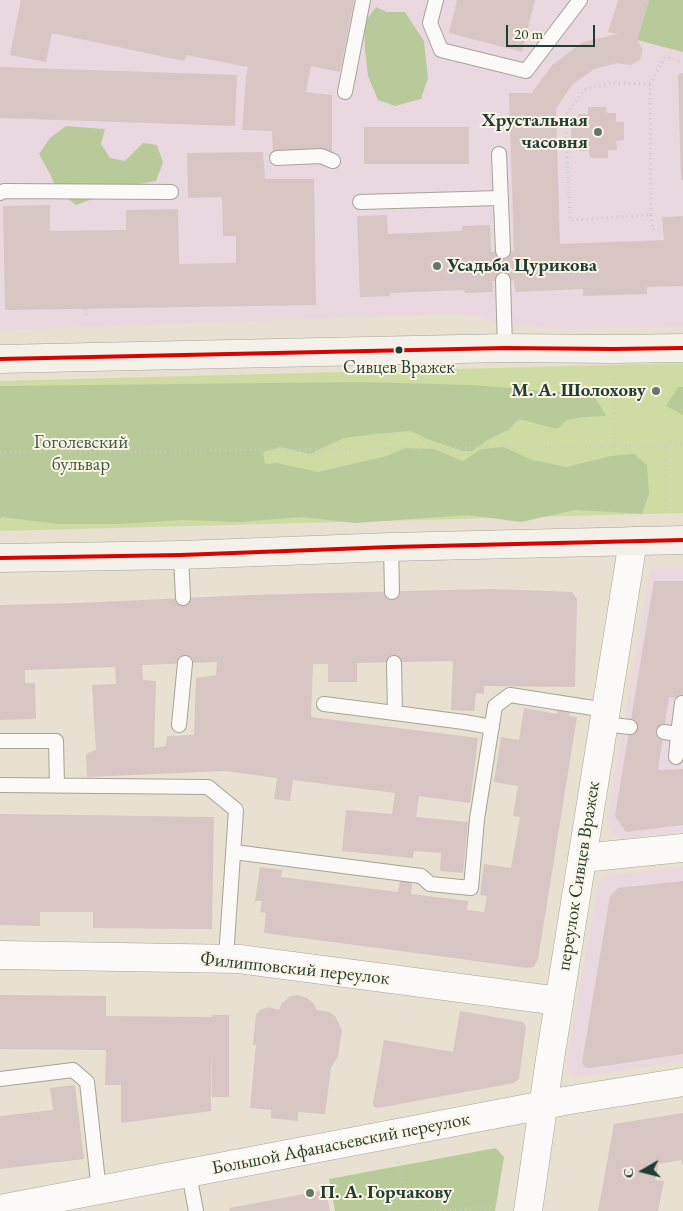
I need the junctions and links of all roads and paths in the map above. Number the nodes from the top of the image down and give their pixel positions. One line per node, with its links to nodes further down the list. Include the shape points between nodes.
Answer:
1 (363, 0): 6 (lane)
2 (436, 0): 3 (lane, via 430,23 441,50 526,71)
3 (580, 0)
4 (683, 62): 5 (path, via 665,57)
5 (650, 84): 14 (path); 14 (path, via 612,83 584,90 565,116 570,220)
6 (345, 92)
7 (499, 154): 12 (lane)
8 (277, 158): 9 (lane, via 321,156)
9 (333, 161)
10 (171, 192): 11 (lane)
11 (0, 193)
12 (500, 198): 13 (lane); 16 (lane)
13 (360, 202)
14 (651, 215): 15 (path, via 652,229)
15 (663, 229)
16 (502, 251)
17 (503, 280): 20 (lane)
18 (86, 309): 19 (path)
19 (86, 317)
20 (505, 348): 21 (main road); 22 (main road)
21 (683, 348)
22 (0, 359)
23 (614, 375): 26 (path)
24 (683, 442): 25 (path)
25 (665, 445): 26 (path); 28 (path)
26 (615, 446): 27 (path)
27 (0, 453)
28 (665, 513)
29 (683, 540): 30 (main road)
30 (633, 541): 31 (main road); 41 (street, переулок Сивцев Вражек)
31 (391, 547): 32 (main road); 34 (lane)
32 (181, 555): 33 (main road); 35 (lane)
33 (0, 558)
34 (392, 592)
35 (183, 598)
36 (185, 663): 42 (lane)
37 (394, 663): 40 (lane)
38 (682, 703): 45 (lane, via 671,733)
39 (324, 704): 40 (lane)
40 (395, 713): 43 (lane)
41 (613, 720): 43 (lane, via 510,695 495,706); 50 (street, переулок Сивцев Вражек)
42 (179, 725)
43 (492, 727): 49 (lane, via 477,819 471,888 430,884 421,876)
44 (0, 741): 47 (lane, via 56,741)
45 (676, 757)
46 (0, 785): 47 (lane)
47 (57, 786): 49 (lane, via 208,787 236,810)
48 (683, 848): 50 (street)
49 (234, 852): 52 (lane)
50 (582, 858): 53 (street, переулок Сивцев Вражек)
51 (0, 955): 52 (street, Филипповский переулок)
52 (226, 958): 53 (street, Филипповский переулок)
53 (559, 1002): 56 (street, переулок Сивцев Вражек)
54 (0, 1079): 60 (lane, via 72,1070 87,1082)
55 (683, 1082): 56 (street, Большой Афанасьевский переулок)
56 (544, 1105): 58 (street, Большой Афанасьевский переулок); 61 (street, переулок Сивцев Вражек)
57 (398, 1158): 59 (path)
58 (189, 1174): 60 (street, Большой Афанасьевский переулок); 63 (lane)
59 (405, 1195): 64 (path, via 390,1204); 65 (path, via 419,1204)
60 (85, 1199): 62 (street, Большой Афанасьевский переулок)
61 (516, 1208): 66 (path)
62 (0, 1209)
63 (196, 1211)
64 (389, 1211)
65 (421, 1211)
66 (435, 1211)

